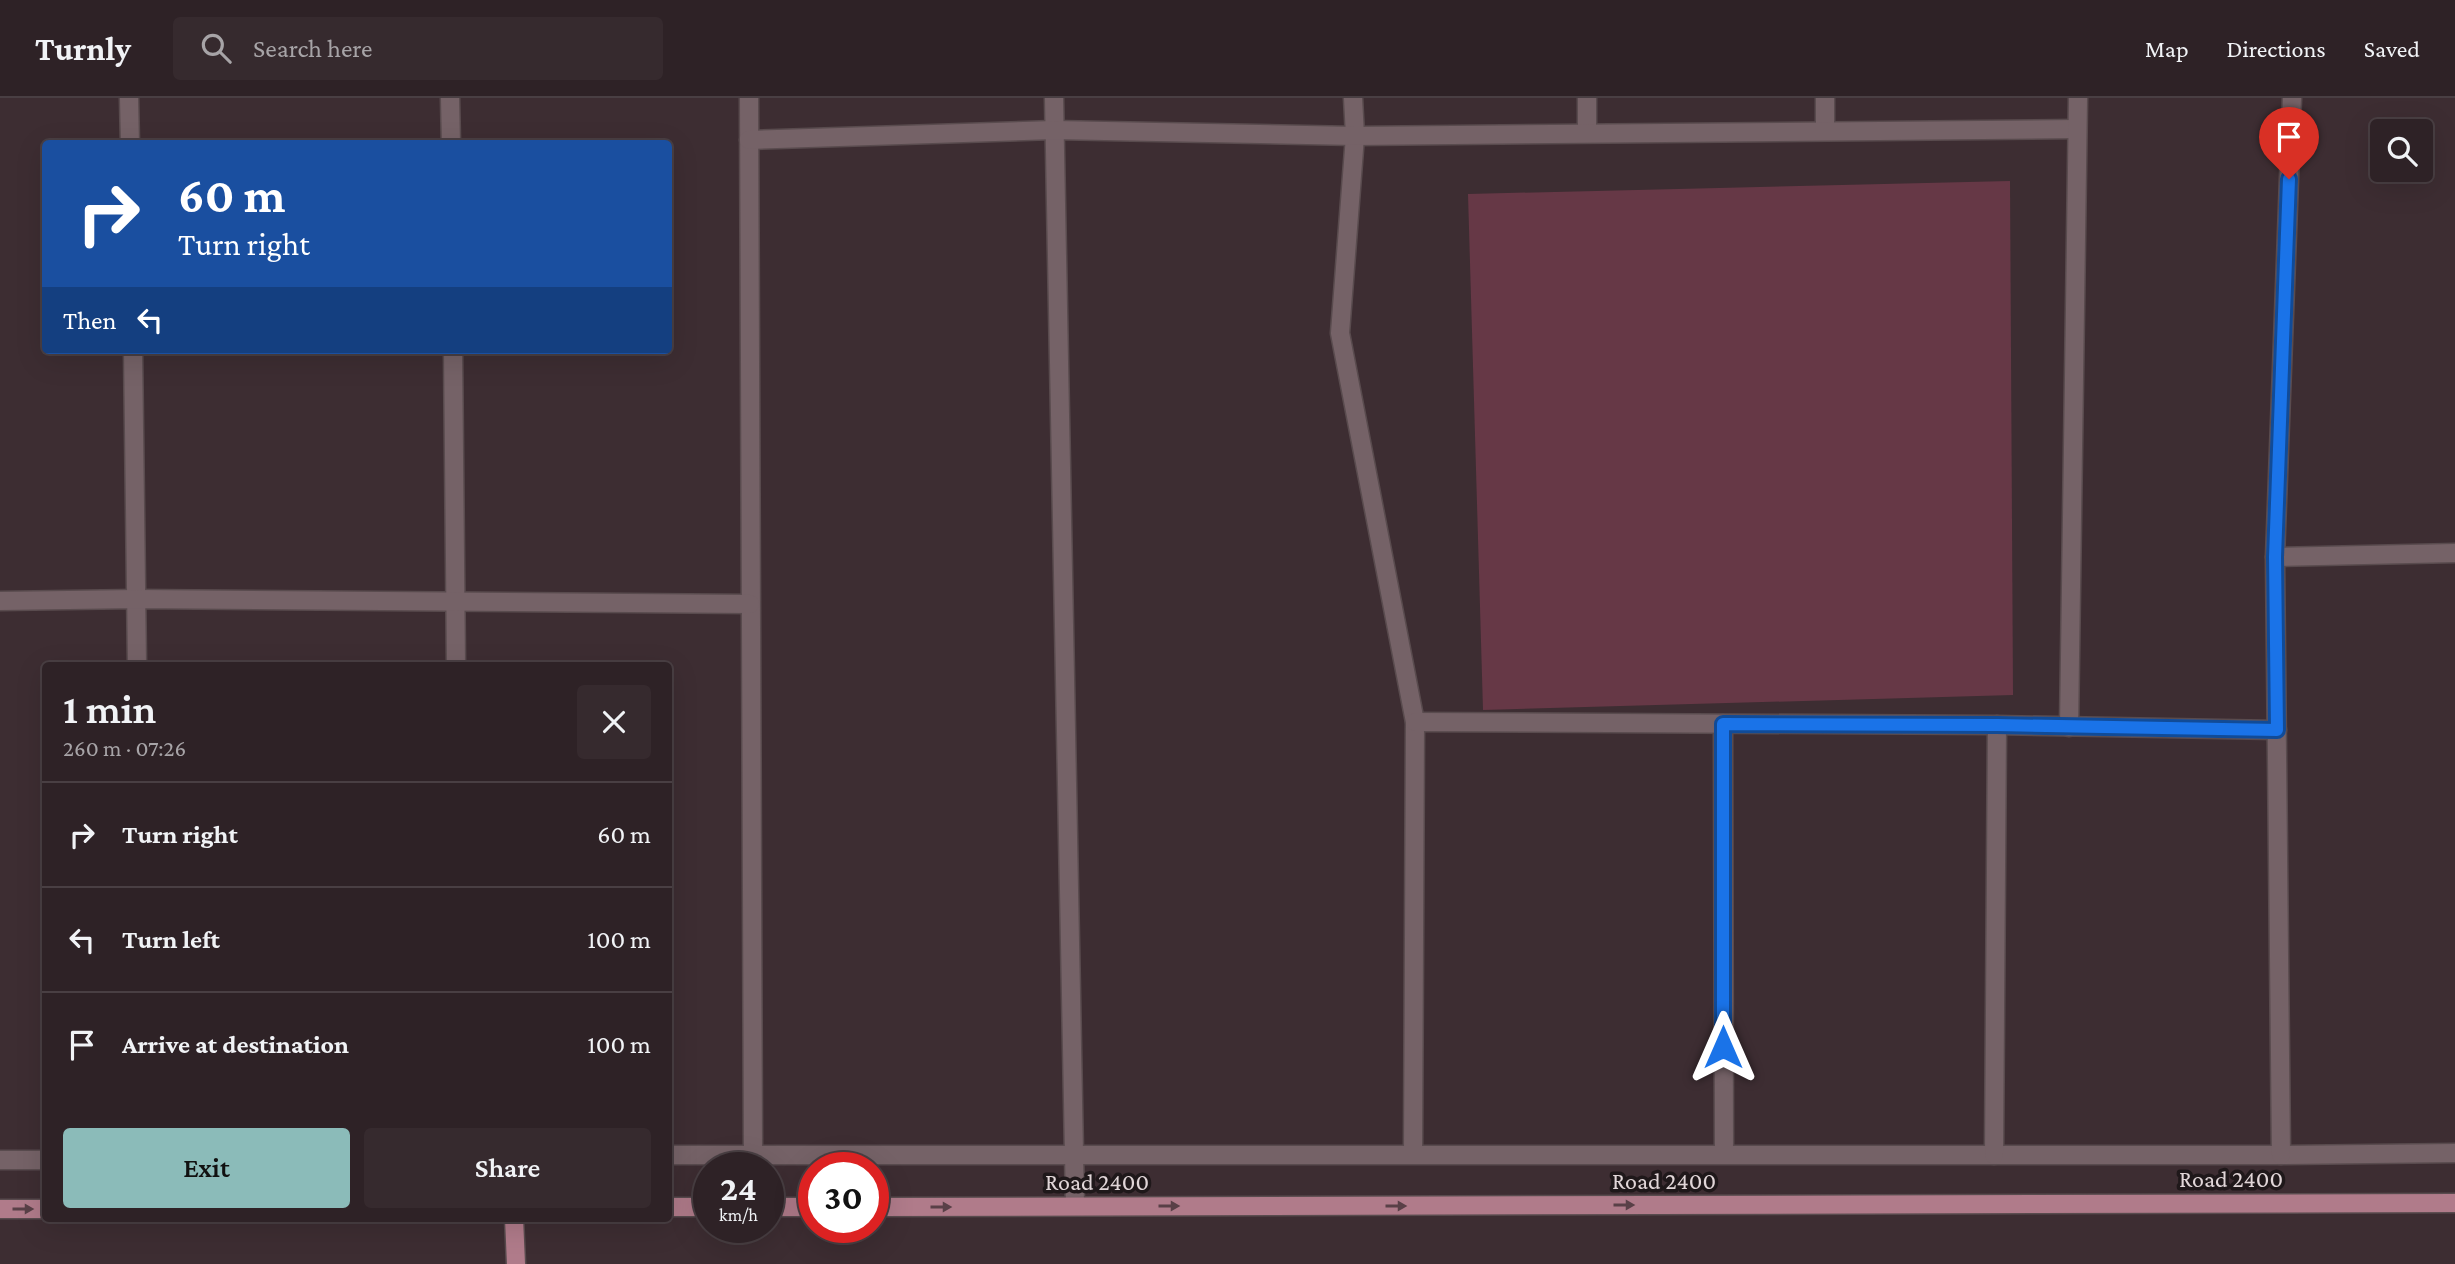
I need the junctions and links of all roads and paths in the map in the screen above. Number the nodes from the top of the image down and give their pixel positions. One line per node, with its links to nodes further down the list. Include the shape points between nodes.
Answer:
1 (129, 98): 15 (street)
2 (450, 98): 16 (street)
3 (749, 98): 17 (street)
4 (1054, 98): 11 (street)
5 (1353, 98): 14 (street)
6 (1587, 98): 13 (street)
7 (1825, 98): 12 (street)
8 (2078, 98): 10 (street)
9 (2292, 98): 21 (street)
10 (2077, 129): 12 (street); 31 (street)
11 (1054, 131): 14 (street); 17 (street); 38 (street)
12 (1825, 131): 13 (street)
13 (1587, 133): 14 (street)
14 (1355, 136): 28 (street, via 1340,332)
15 (130, 140)
16 (451, 140)
17 (749, 140): 25 (street)
18 (133, 354): 22 (street)
19 (453, 354): 24 (street)
20 (2455, 553): 21 (street)
21 (2275, 557): 32 (street)
22 (136, 598): 23 (street); 24 (street); 26 (street)
23 (0, 601)
24 (456, 601): 25 (street); 27 (street)
25 (750, 604): 33 (street)
26 (137, 662)
27 (457, 662)
28 (1415, 722): 29 (street); 39 (street)
29 (1723, 724): 30 (street); 40 (street)
30 (1997, 725): 31 (street); 41 (street)
31 (2069, 727): 32 (street)
32 (2277, 730): 42 (street)
33 (753, 1152)
34 (784, 1153): 38 (street)
35 (2455, 1153): 42 (street)
36 (672, 1154): 37 (street)
37 (693, 1154)
38 (1075, 1154): 39 (street); 46 (street)
39 (1413, 1154): 40 (street)
40 (1724, 1154): 41 (street)
41 (1994, 1155): 42 (street)
42 (2281, 1155)
43 (0, 1160): 44 (street)
44 (42, 1160)
45 (2455, 1203): 46 (main road, Road 2400, one-way to 45)
46 (1075, 1206): 49 (main road, Road 2400, one-way to 46)
47 (672, 1207): 48 (main road)
48 (693, 1207)
49 (889, 1207)
50 (0, 1209): 51 (main road, one-way to 51)
51 (42, 1209)
52 (514, 1222): 53 (main road)
53 (516, 1264)

